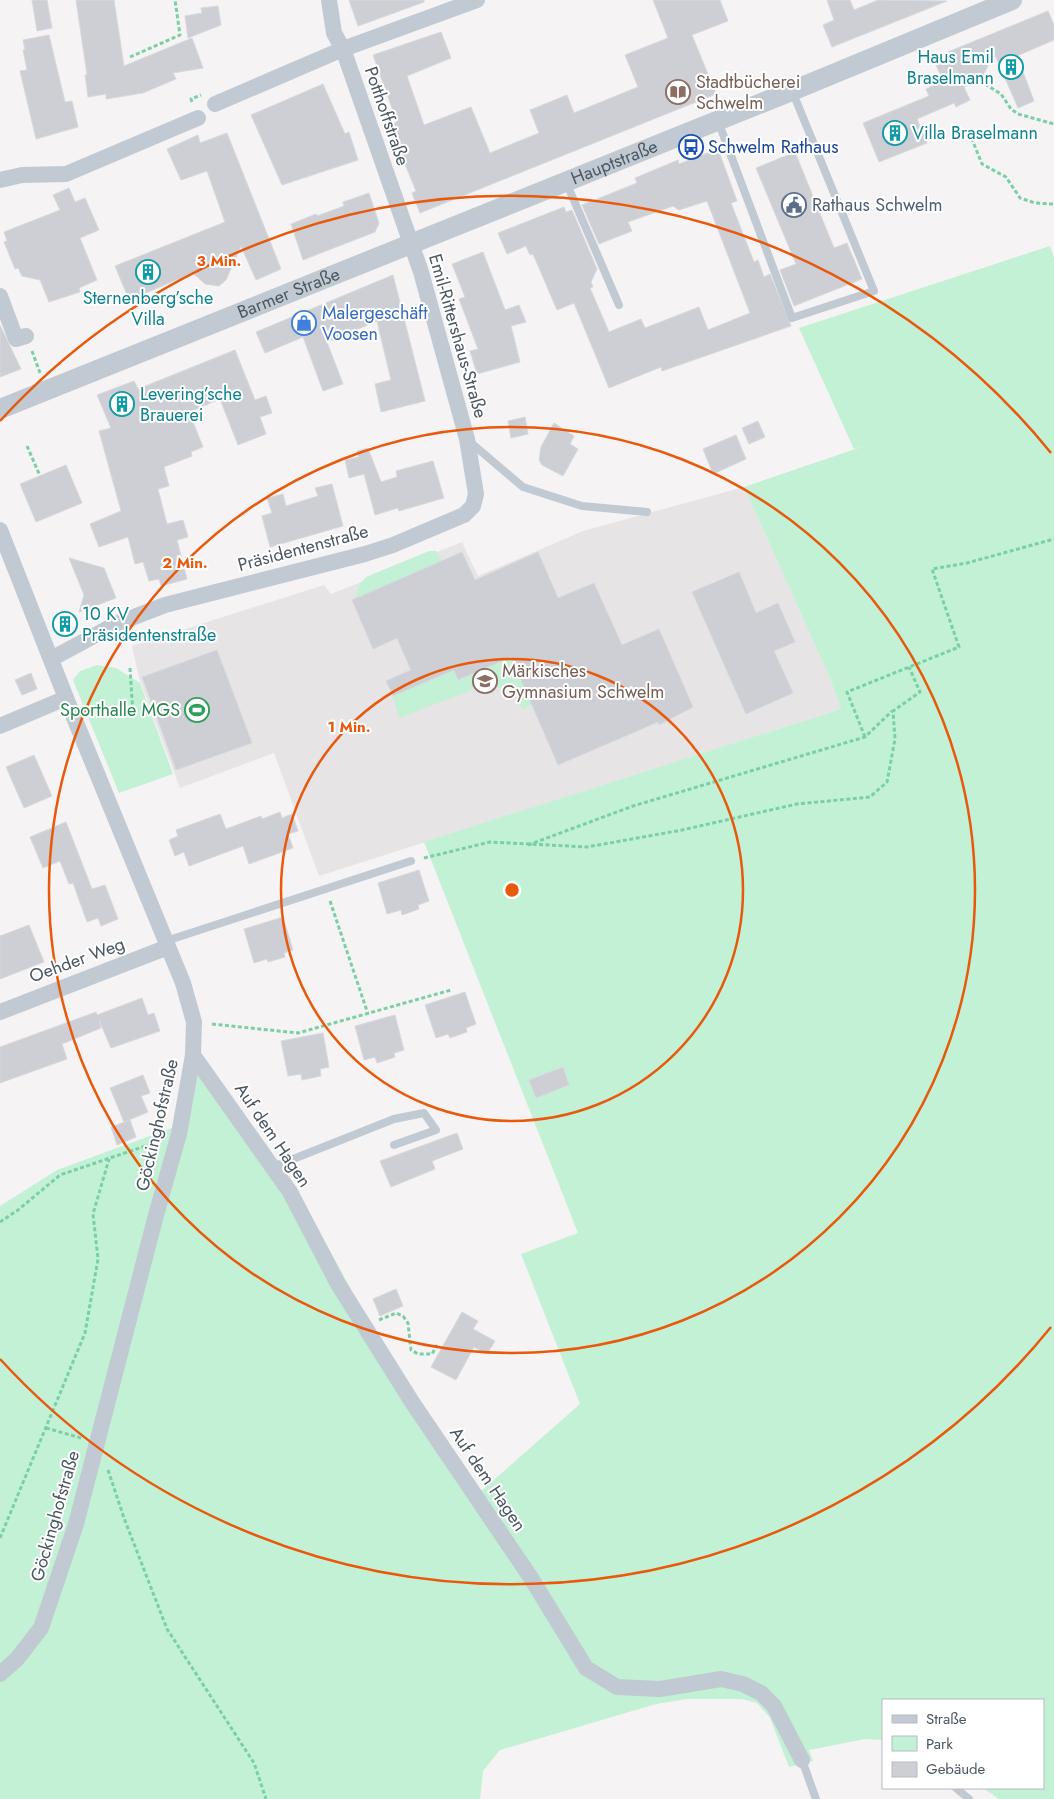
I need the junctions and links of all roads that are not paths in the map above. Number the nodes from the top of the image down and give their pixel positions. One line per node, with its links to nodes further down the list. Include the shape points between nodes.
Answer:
1 (329, 0): 4 (street, Potthoffstraße, via 334,33)
2 (477, 0): 4 (street)
3 (1012, 0): 5 (street, Hauptstraße)
4 (342, 49): 6 (street); 11 (street, Potthoffstraße)
5 (792, 91): 8 (street, Hauptstraße); 8 (lane, via 874,290 792,318)
6 (214, 104)
7 (198, 118): 9 (street, via 66,174 22,175)
8 (718, 121): 10 (street, Hauptstraße)
9 (0, 180)
10 (566, 182): 11 (street, Hauptstraße); 13 (lane)
11 (411, 244): 15 (street, Barmer Straße); 16 (street, Emil-Rittershaus-Straße)
12 (0, 296): 14 (street, via 16,339)
13 (619, 305)
14 (26, 336)
15 (0, 410)
16 (467, 439): 17 (lane, via 523,487 582,506); 19 (street, Präsidentenstraße, via 476,494 473,506 464,514 365,554 165,605 116,624)
17 (647, 512)
18 (0, 530): 19 (street, Göckinghofstraße)
19 (51, 659): 20 (street, Göckinghofstraße)
20 (66, 698): 21 (street); 23 (street, Göckinghofstraße)
21 (0, 726)
22 (411, 861): 23 (lane)
23 (167, 944): 24 (street, Oehder Weg); 25 (street, Göckinghofstraße, via 194,1022)
24 (0, 1012)
25 (193, 1055): 27 (street, Auf dem Hagen); 28 (street, Göckinghofstraße, via 179,1134 76,1524 41,1628 17,1659)
26 (394, 1145): 27 (lane, via 436,1130 424,1113 394,1119)
27 (273, 1167): 29 (street, Auf dem Hagen, via 290,1192 338,1284 412,1402 531,1578 586,1668 617,1687 660,1689 721,1679 743,1684 774,1706)
28 (0, 1674)
29 (802, 1760): 31 (lane, Auf dem Hagen)
30 (957, 1789): 32 (lane)
31 (816, 1799)
32 (969, 1799)

